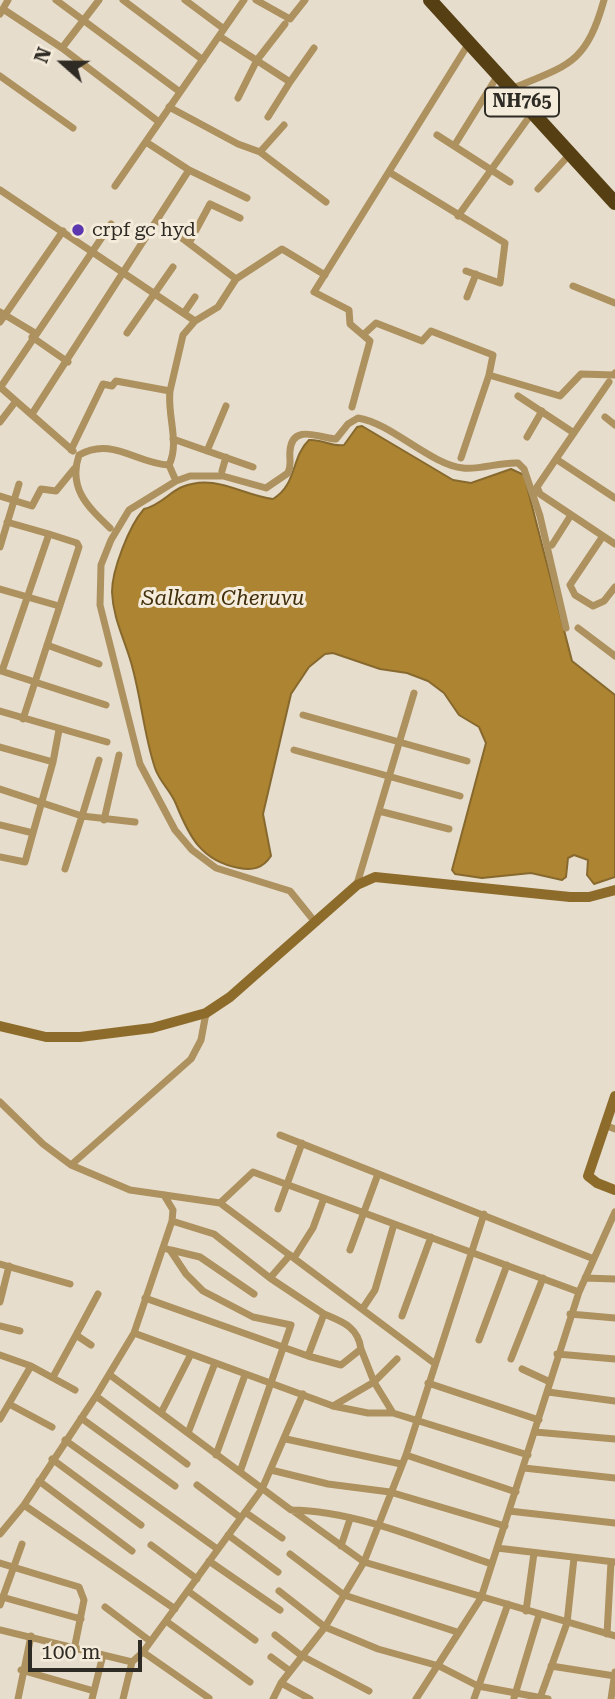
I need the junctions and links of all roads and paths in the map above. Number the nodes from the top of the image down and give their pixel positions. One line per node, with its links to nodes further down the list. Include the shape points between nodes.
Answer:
1 (8, 0): 11 (street)
2 (56, 0): 12 (street)
3 (99, 0): 12 (street)
4 (123, 0): 19 (street)
5 (185, 0): 14 (street)
6 (244, 0): 14 (street)
7 (256, 0): 8 (street, via 290,19)
8 (305, 0)
9 (430, 0): 16 (highway, NH765)
10 (604, 0): 24 (street, via 589,44 559,69)
11 (2, 11): 17 (street)
12 (83, 20): 17 (street); 25 (street)
13 (285, 23): 20 (street)
14 (224, 29): 15 (street)
15 (219, 36): 19 (street); 20 (street)
16 (469, 43): 21 (highway, NH765); 40 (street)
17 (62, 48): 30 (street)
18 (314, 48): 23 (street)
19 (203, 60): 25 (street)
20 (257, 60): 23 (street); 26 (street)
21 (498, 75): 24 (highway, NH765); 35 (street)
22 (0, 76): 32 (street)
23 (290, 82): 29 (street)
24 (511, 89): 28 (highway, NH765)
25 (180, 92): 27 (street)
26 (237, 98)
27 (169, 107): 30 (street); 36 (street)
28 (532, 113): 37 (highway, NH765); 39 (street)
29 (268, 117)
30 (159, 122): 34 (street)
31 (284, 125): 36 (street)
32 (73, 128)
33 (437, 135): 35 (street)
34 (146, 142): 38 (street); 42 (street)
35 (454, 146): 39 (street)
36 (260, 152): 46 (street)
37 (570, 154): 43 (street); 47 (highway, NH765)
38 (188, 170): 45 (street); 50 (street)
39 (490, 170): 41 (street); 48 (street)
40 (389, 172): 48 (street); 59 (street)
41 (510, 182)
42 (115, 186)
43 (538, 189)
44 (0, 190): 52 (street)
45 (247, 198)
46 (326, 202)
47 (615, 203)
48 (458, 216): 57 (street, via 506,246 501,282)
49 (240, 218): 53 (street, via 210,204)
50 (158, 220): 53 (street); 58 (street)
51 (111, 224): 54 (street)
52 (63, 231): 54 (street); 67 (street)
53 (189, 243): 60 (street)
54 (93, 252): 58 (street); 70 (street)
55 (173, 267): 62 (street)
56 (466, 271): 57 (street)
57 (476, 274): 64 (street)
58 (123, 275): 62 (street); 72 (street)
59 (325, 275): 60 (street, via 282,249); 71 (street, via 314,292 349,310 350,324)
60 (236, 279): 68 (street, via 218,307)
61 (573, 286): 65 (street)
62 (153, 293): 66 (street); 69 (street)
63 (195, 297): 66 (street)
64 (467, 297)
65 (615, 303)
66 (184, 313): 68 (street)
67 (2, 316): 70 (street)
68 (195, 321): 77 (street, via 179,342)
69 (127, 333)
70 (34, 335): 72 (street); 76 (street)
71 (363, 335): 74 (street, via 376,323 422,341 431,331 494,355); 81 (street, via 370,341)
72 (68, 362): 83 (street)
73 (615, 373): 74 (street, via 580,374 560,396)
74 (489, 375): 94 (street)
75 (609, 382): 87 (street)
76 (0, 387): 79 (street)
77 (170, 391): 89 (street); 90 (street, via 117,381 112,386 103,384)
78 (518, 396): 82 (street)
79 (16, 401): 83 (street); 85 (street)
80 (226, 407): 91 (street)
81 (352, 407)
82 (542, 411): 87 (street); 88 (street)
83 (33, 414): 90 (street)
84 (605, 417): 86 (street)
85 (0, 422)
86 (615, 425)
87 (574, 433): 95 (street)
88 (527, 437)
89 (173, 439): 91 (street); 96 (street)
90 (71, 450): 92 (street)
91 (207, 450): 93 (street)
92 (79, 455): 96 (street, via 91,448 117,449); 97 (street)
93 (226, 457): 98 (street); 99 (street)
94 (461, 458)
95 (556, 458): 103 (street); 105 (street, via 538,491)
96 (169, 465): 100 (street)
97 (75, 466): 104 (street, via 56,491 41,489 32,506); 107 (street, via 78,491)
98 (253, 467)
99 (222, 471)
100 (176, 481): 117 (street, via 223,476 272,487 288,473 290,449 301,434 337,439 358,418 462,468 518,463 540,516); 154 (street, via 129,510 101,565 100,605 140,764 175,830 192,850 216,868 290,891)
101 (19, 484): 104 (street)
102 (0, 496): 104 (street)
103 (615, 498)
104 (13, 500): 106 (street)
105 (571, 515): 109 (street); 111 (street)
106 (7, 522): 108 (street); 112 (street)
107 (110, 528)
108 (49, 534): 115 (street); 116 (street, via 79,546)
109 (603, 536): 110 (street); 113 (street, via 570,585 570,592 593,606)
110 (615, 544)
111 (552, 545)
112 (0, 547)
113 (615, 587)
114 (0, 589): 115 (street)
115 (27, 597): 116 (street); 122 (street)
116 (59, 606): 119 (street)
117 (566, 628)
118 (578, 628): 120 (street)
119 (47, 645): 121 (street); 123 (street)
120 (615, 656)
121 (99, 664)
122 (1, 671): 123 (street)
123 (34, 683): 125 (street); 128 (street)
124 (414, 693): 130 (street)
125 (106, 705)
126 (0, 711): 128 (street)
127 (303, 715): 130 (street)
128 (23, 719): 129 (street)
129 (59, 730): 131 (street); 137 (street)
130 (399, 741): 136 (street); 138 (street)
131 (107, 742)
132 (0, 747): 137 (street)
133 (295, 750): 138 (street)
134 (119, 755): 145 (street)
135 (99, 760): 144 (street)
136 (467, 761)
137 (52, 762): 142 (street)
138 (388, 778): 140 (street); 143 (street)
139 (1, 789): 141 (street); 142 (street)
140 (460, 796)
141 (0, 799)
142 (42, 801): 144 (street); 149 (street)
143 (379, 811): 148 (street); 152 (street)
144 (82, 816): 145 (street); 151 (street)
145 (104, 820): 146 (street)
146 (135, 822)
147 (0, 825): 149 (street)
148 (449, 829)
149 (33, 833): 150 (street, via 25,862)
150 (0, 857)
151 (65, 869)
152 (357, 885): 153 (street, via 387,877 570,897); 154 (street)
153 (615, 890)
154 (315, 922): 155 (street)
155 (206, 1013): 156 (street, via 152,1028 80,1037 46,1037); 162 (street, via 201,1040 191,1059)
156 (0, 1026)
157 (615, 1098): 159 (street)
158 (0, 1102): 162 (street)
159 (609, 1127): 165 (street, via 588,1176)
160 (281, 1135): 161 (street)
161 (302, 1143): 163 (street); 164 (street)
162 (71, 1165): 166 (street, via 130,1190)
163 (379, 1174): 170 (street); 172 (street)
164 (287, 1185): 167 (street); 168 (street, via 253,1172); 169 (street)
165 (615, 1190)
166 (164, 1195): 168 (street); 173 (street, via 173,1210)
167 (324, 1198): 170 (street); 181 (street, via 313,1228)
168 (220, 1203): 181 (street)
169 (278, 1209)
170 (364, 1212): 174 (street); 179 (street)
171 (615, 1212): 176 (street)
172 (484, 1214): 180 (street); 182 (street)
173 (172, 1221): 178 (street); 186 (street, via 214,1234)
174 (394, 1224): 175 (street); 196 (street, via 375,1290)
175 (431, 1237): 180 (street); 199 (street)
176 (605, 1238): 177 (street); 182 (street)
177 (615, 1238)
178 (167, 1249): 193 (street, via 200,1258); 194 (street); 207 (street, via 203,1291 253,1317 291,1325)
179 (350, 1250)
180 (471, 1251): 184 (street); 217 (street)
181 (292, 1256): 186 (street); 196 (street)
182 (594, 1259): 188 (street)
183 (0, 1264): 185 (street)
184 (508, 1265): 187 (street); 205 (street)
185 (9, 1266): 190 (street); 195 (street)
186 (270, 1278): 197 (street)
187 (543, 1278): 191 (street); 214 (street)
188 (585, 1278): 189 (street); 191 (street)
189 (615, 1279)
190 (70, 1284)
191 (579, 1292): 198 (street)
192 (98, 1294): 204 (street)
193 (254, 1294)
194 (145, 1298): 203 (street); 207 (street)
195 (0, 1301)
196 (363, 1308): 217 (street)
197 (324, 1314): 208 (street, via 355,1331); 212 (street)
198 (570, 1314): 200 (street); 211 (street)
199 (402, 1316)
200 (615, 1318)
201 (0, 1326): 202 (street)
202 (20, 1331)
203 (134, 1333): 210 (street); 221 (street)
204 (76, 1335): 206 (street); 222 (street)
205 (479, 1340)
206 (91, 1345)
207 (284, 1346): 212 (street); 225 (street)
208 (361, 1349): 212 (street, via 338,1365); 223 (street)
209 (0, 1354): 218 (street)
210 (191, 1354): 216 (street); 234 (street)
211 (557, 1354): 215 (street); 224 (street)
212 (308, 1356)
213 (397, 1359): 223 (street)
214 (511, 1359)
215 (615, 1359)
216 (215, 1363): 220 (street); 242 (street)
217 (434, 1363): 226 (street)
218 (31, 1366): 222 (street); 232 (street)
219 (522, 1369): 224 (street)
220 (245, 1374): 225 (street); 246 (street)
221 (110, 1376): 230 (street); 234 (street)
222 (52, 1377): 227 (street)
223 (374, 1382): 233 (street); 235 (street)
224 (550, 1382): 228 (street)
225 (270, 1384): 229 (street); 254 (street)
226 (428, 1384): 238 (street); 239 (street)
227 (75, 1390)
228 (548, 1392): 231 (street); 239 (street)
229 (303, 1394): 233 (street); 243 (street)
230 (96, 1396): 236 (street); 250 (street)
231 (615, 1401)
232 (9, 1404): 237 (street); 240 (street)
233 (333, 1406): 235 (street)
234 (162, 1413): 242 (street)
235 (393, 1413): 238 (street)
236 (81, 1418): 245 (street); 258 (street)
237 (0, 1419)
238 (415, 1420): 247 (street); 248 (street)
239 (539, 1420): 241 (street)
240 (52, 1427)
241 (535, 1432): 244 (street); 248 (street)
242 (188, 1433): 246 (street)
243 (286, 1439): 251 (street); 253 (street)
244 (615, 1439)
245 (65, 1440): 249 (street); 277 (street)
246 (216, 1455): 254 (street)
247 (406, 1455): 251 (street); 261 (street)
248 (528, 1455): 252 (street)
249 (52, 1459): 256 (street); 268 (street)
250 (187, 1464)
251 (401, 1464): 260 (street)
252 (524, 1468): 255 (street); 261 (street)
253 (271, 1470): 259 (street); 260 (street)
254 (240, 1472): 259 (street)
255 (615, 1478)
256 (39, 1481): 262 (street); 279 (street)
257 (197, 1485): 265 (street)
258 (175, 1486)
259 (262, 1489): 263 (street); 265 (street)
260 (390, 1492): 269 (street); 270 (street)
261 (516, 1492): 264 (street)
262 (23, 1505): 271 (street); 299 (street)
263 (291, 1510): 266 (street); 276 (street)
264 (509, 1511): 267 (street); 269 (street)
265 (243, 1515): 272 (street); 273 (street)
266 (350, 1519): 270 (street); 276 (street)
267 (615, 1523)
268 (141, 1525)
269 (505, 1525): 278 (street)
270 (378, 1526): 284 (street); 287 (street)
271 (0, 1534)
272 (228, 1535): 277 (street); 289 (street)
273 (282, 1538)
274 (22, 1544): 288 (street)
275 (151, 1545): 290 (street)
276 (341, 1546): 284 (street)
277 (216, 1548): 283 (street)
278 (497, 1548): 280 (street); 287 (street)
279 (132, 1551)
280 (534, 1553): 282 (street); 301 (street)
281 (290, 1554): 293 (street)
282 (574, 1558): 285 (street); 305 (street)
283 (209, 1561): 290 (street); 300 (street)
284 (364, 1562): 293 (street); 295 (street)
285 (613, 1562): 310 (street)
286 (0, 1563): 288 (street)
287 (492, 1564): 295 (street)
288 (13, 1565): 294 (street); 303 (street, via 79,1587 84,1600)
289 (278, 1572)
290 (197, 1579): 291 (street)
291 (188, 1591): 299 (street); 312 (street)
292 (279, 1591): 306 (street)
293 (344, 1595): 306 (street); 308 (street)
294 (2, 1597): 297 (street); 303 (street)
295 (481, 1598): 296 (street); 308 (street)
296 (508, 1604): 301 (street); 327 (street)
297 (0, 1605)
298 (105, 1607): 313 (street)
299 (175, 1609): 304 (street)
300 (280, 1610)
301 (526, 1611): 302 (street)
302 (539, 1615): 305 (street); 330 (street)
303 (81, 1619): 314 (street)
304 (166, 1621): 313 (street); 325 (street)
305 (567, 1623): 310 (street); 321 (street)
306 (325, 1627): 317 (street); 320 (street)
307 (0, 1630): 311 (street)
308 (457, 1632): 320 (street)
309 (275, 1635): 317 (street)
310 (611, 1635)
311 (31, 1636): 314 (street); 322 (street)
312 (255, 1640)
313 (150, 1641): 315 (street)
314 (74, 1650): 316 (street)
315 (144, 1652): 319 (street); 331 (street)
316 (103, 1655): 319 (street); 329 (street)
317 (302, 1656): 323 (street); 328 (street)
318 (271, 1657): 323 (street)
319 (132, 1662): 333 (street)
320 (439, 1666): 327 (street); 336 (street)
321 (551, 1667): 324 (street); 338 (street)
322 (21, 1670): 329 (street); 332 (street)
323 (290, 1671): 326 (street)
324 (615, 1674): 339 (street)
325 (250, 1682)
326 (281, 1683): 334 (street); 335 (street)
327 (478, 1686): 330 (street); 337 (street)
328 (369, 1690)
329 (93, 1695)
330 (514, 1697): 338 (street)
331 (209, 1698)
332 (18, 1699)
333 (123, 1699)
334 (273, 1699)
335 (310, 1699)
336 (416, 1699)
337 (474, 1699)
338 (539, 1699)
339 (611, 1699)

